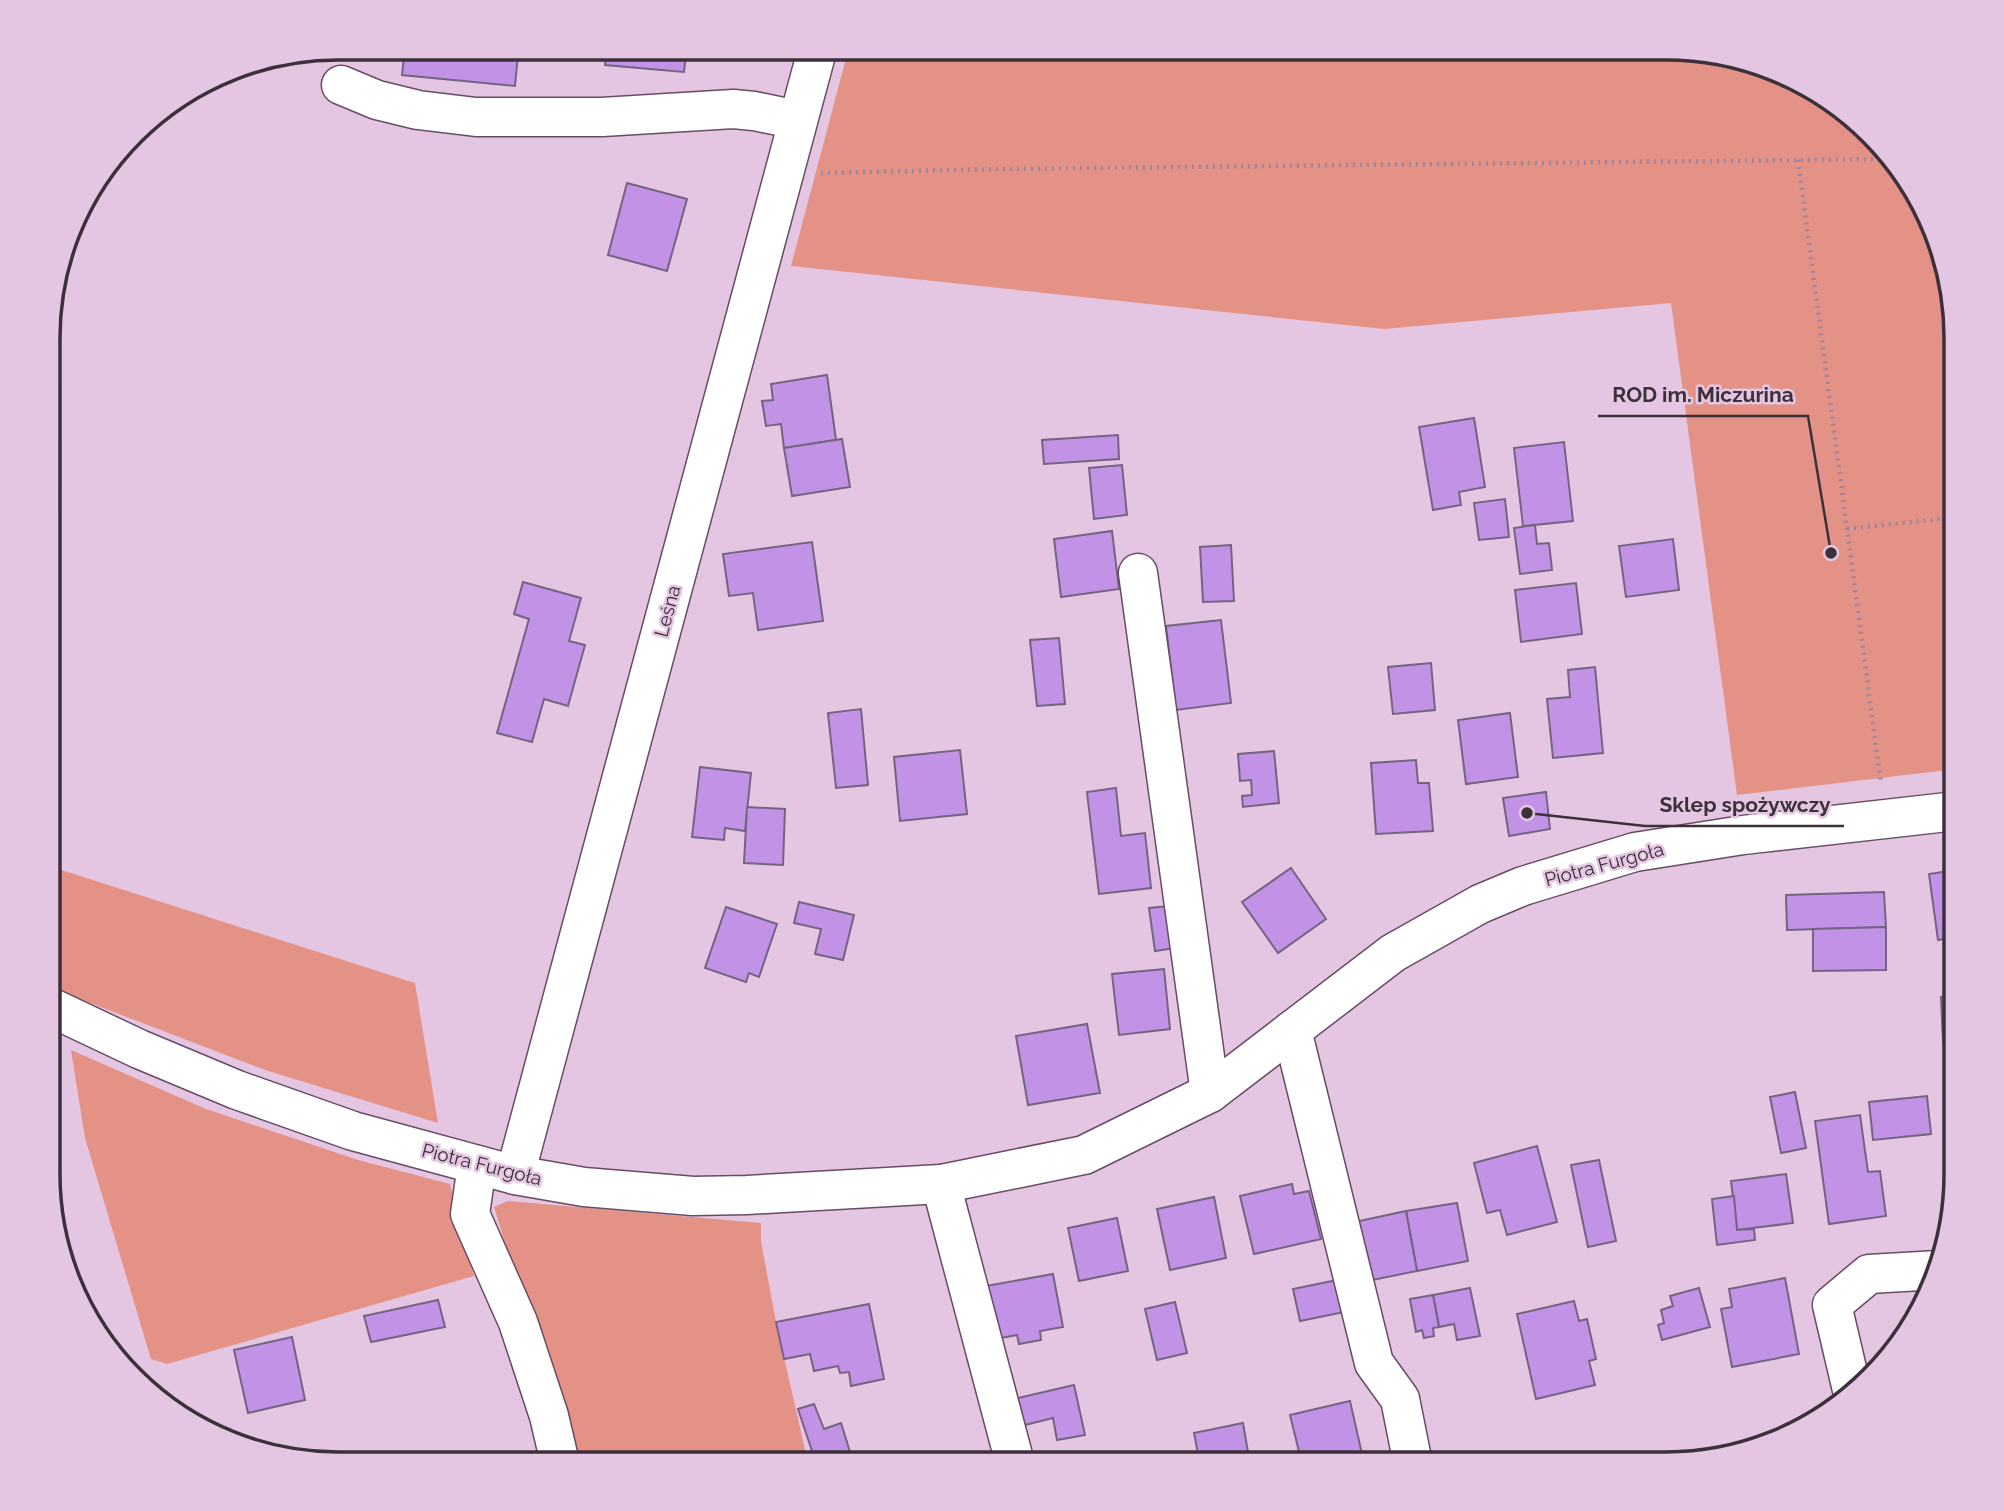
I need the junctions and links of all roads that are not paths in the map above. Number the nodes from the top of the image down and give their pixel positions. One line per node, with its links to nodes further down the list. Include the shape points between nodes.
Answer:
1 (814, 60): 3 (street, Leśna)
2 (341, 85): 3 (street, via 418,110 476,117 602,117 733,109)
3 (798, 120): 10 (street, Leśna)
4 (1138, 573): 8 (street)
5 (1944, 812): 7 (street, Piotra Furgoła, via 1635,852 1523,886 1480,904 1393,953)
6 (60, 1012): 9 (street, Piotra Furgoła, via 237,1090 353,1131)
7 (1292, 1030): 8 (street, Piotra Furgoła); 16 (street, via 1374,1363 1400,1399)
8 (1210, 1093): 11 (street, Piotra Furgoła, via 1084,1156)
9 (477, 1165): 10 (street, Piotra Furgoła); 14 (street, via 470,1214 517,1322)
10 (515, 1175): 11 (street, Piotra Furgoła, via 584,1187 693,1196)
11 (941, 1184): 15 (street)
12 (1927, 1270): 13 (street, via 1870,1273 1832,1305)
13 (1850, 1382)
14 (557, 1452)
15 (1012, 1452)
16 (1411, 1452)

